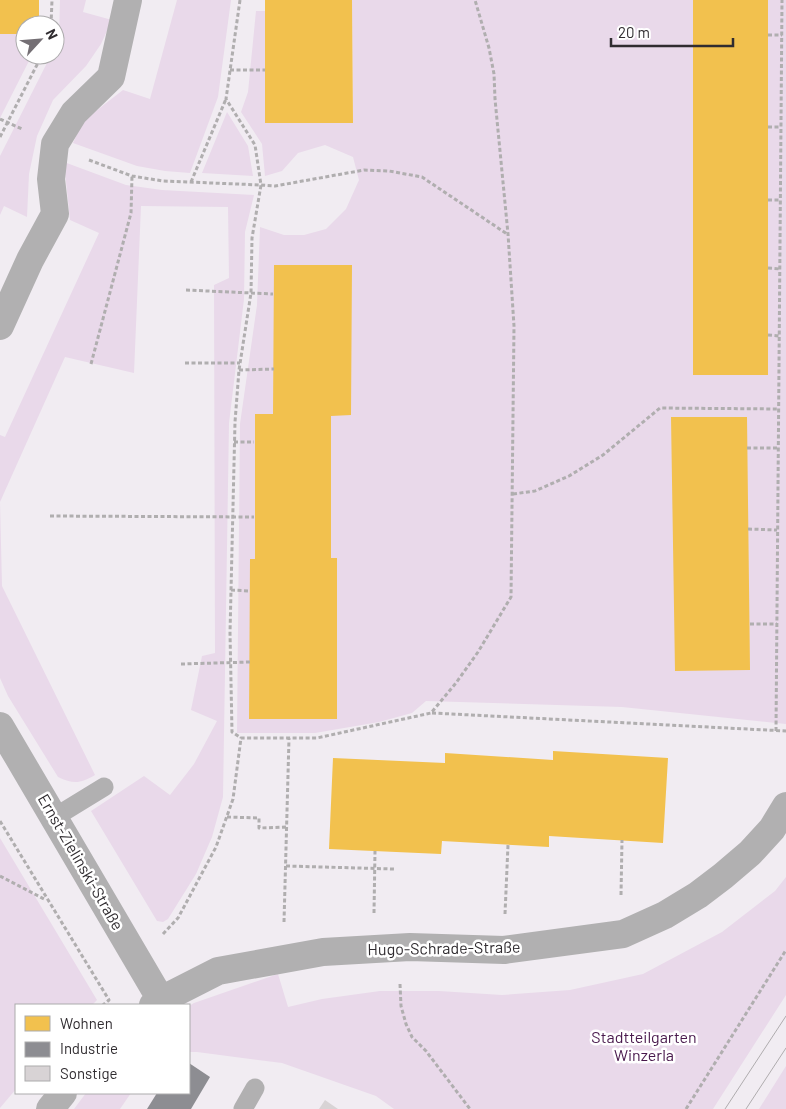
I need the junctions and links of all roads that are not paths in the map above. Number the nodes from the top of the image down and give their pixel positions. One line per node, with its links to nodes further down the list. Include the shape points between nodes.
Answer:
1 (128, 0): 2 (street, via 111,77 74,113 55,144 51,179 55,214)
2 (0, 326)
3 (0, 726): 6 (street, Ernst-Zielinski-Straße)
4 (104, 787): 6 (lane)
5 (786, 806): 7 (street, Hugo-Schrade-Straße, via 772,829 723,876 665,915 623,934 504,950 397,948 323,952 218,971)
6 (55, 818): 7 (street, Ernst-Zielinski-Straße)
7 (157, 1002)
8 (256, 1088): 11 (lane)
9 (62, 1094): 10 (street)
10 (50, 1109)
11 (243, 1109)

